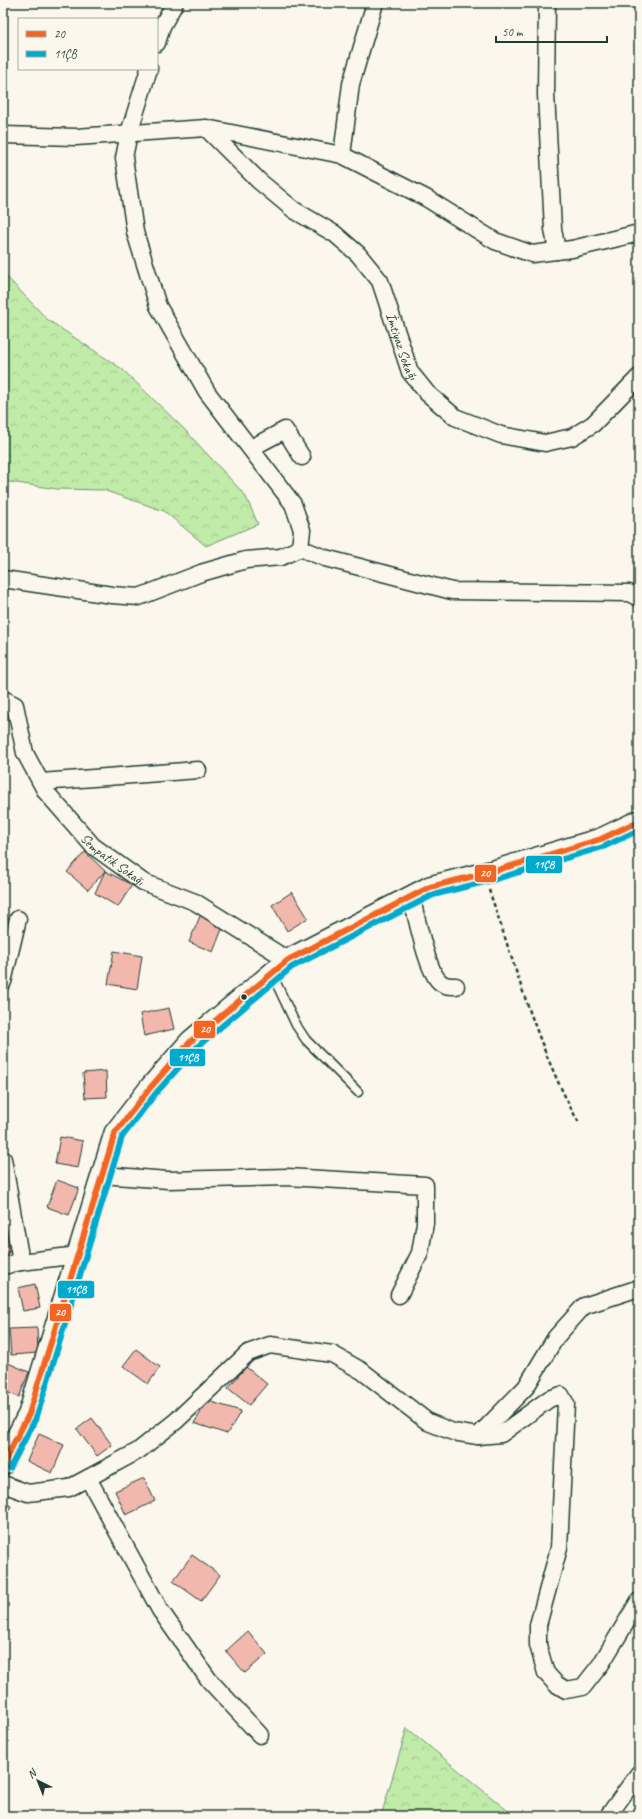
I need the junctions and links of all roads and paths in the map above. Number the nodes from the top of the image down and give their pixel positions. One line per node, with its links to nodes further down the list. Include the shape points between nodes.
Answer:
1 (175, 3): 4 (street, via 162,26)
2 (375, 3): 9 (street, via 351,84)
3 (547, 3): 11 (street, via 546,94 553,229)
4 (158, 40)
5 (149, 70): 7 (street)
6 (206, 128): 7 (street); 9 (street); 12 (street, İmtiyaz Sokağı, via 259,181 294,210 334,234 358,254 380,281 410,372 427,393 455,417 501,435 545,443 572,437 593,424)
7 (129, 133): 8 (street, via 76,137); 13 (street, via 124,158 135,232 158,306 207,392)
8 (3, 135)
9 (342, 155): 11 (street, via 426,198 495,241 532,254)
10 (639, 234): 11 (street)
11 (557, 251)
12 (639, 377)
13 (251, 448): 14 (street, via 284,430); 15 (street, via 292,504 302,530)
14 (302, 457)
15 (300, 548): 16 (street, via 281,557 246,560 201,573 139,597); 17 (street, via 325,558 452,592 629,593)
16 (3, 579)
17 (639, 598)
18 (3, 699): 20 (street, Sempatik Sokağı, via 15,705 25,753)
19 (198, 770): 20 (street)
20 (40, 782): 25 (street, Sempatik Sokağı, via 92,846 142,882 195,902)
21 (639, 820): 22 (street, via 601,839)
22 (484, 874): 23 (street, via 430,888); 30 (path, via 539,1037 561,1092)
23 (412, 897): 25 (street); 28 (street, via 431,970 439,981 447,986)
24 (18, 919): 27 (street)
25 (288, 960): 26 (street)
26 (272, 973): 29 (lane, via 306,1040); 32 (street, via 191,1041 150,1088 115,1133)
27 (3, 982)
28 (456, 986)
29 (358, 1092)
30 (579, 1123)
31 (3, 1159): 34 (street)
32 (102, 1175): 33 (street); 37 (street, via 168,1180 287,1177 425,1185 425,1223 420,1253)
33 (78, 1256): 34 (street); 39 (street, via 30,1414)
34 (22, 1262): 35 (street)
35 (3, 1266)
36 (639, 1288): 38 (street, via 584,1306 556,1337 526,1387)
37 (399, 1295)
38 (478, 1436): 40 (street, via 452,1432 428,1422 362,1371 332,1354 270,1345 248,1353 176,1421 138,1451); 42 (street, via 501,1434 549,1399 561,1396 566,1404 559,1548 538,1625 538,1645 546,1672 556,1684 566,1690 583,1687 601,1664)
39 (3, 1464)
40 (88, 1478): 41 (street, via 69,1488 28,1493); 43 (street, via 160,1610 208,1680)
41 (3, 1484)
42 (639, 1601)
43 (260, 1735)
44 (639, 1773): 45 (street)
45 (608, 1816)

